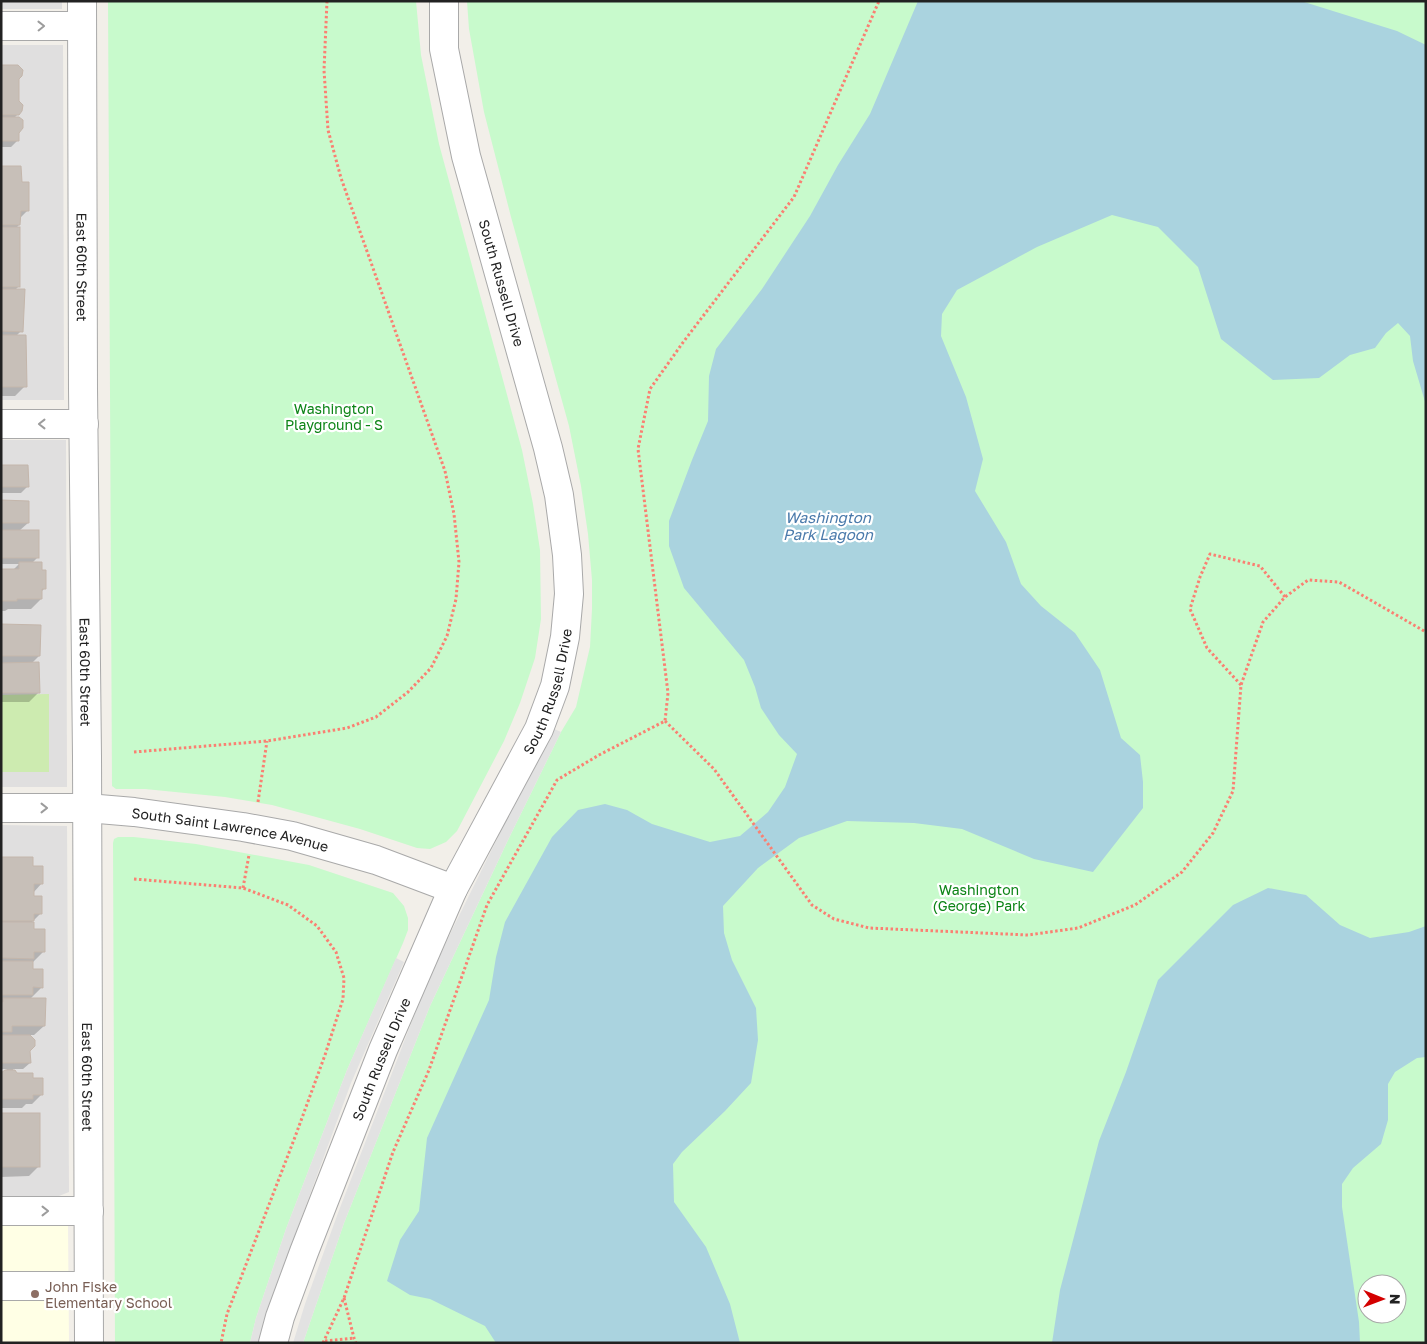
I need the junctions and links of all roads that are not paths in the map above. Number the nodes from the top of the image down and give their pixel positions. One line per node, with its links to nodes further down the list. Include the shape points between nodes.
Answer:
1 (444, 1): 8 (street, South Russell Drive, via 444,49 466,156 559,494 569,594 565,637 555,686 539,729)
2 (81, 14): 3 (street, one-way to 2); 5 (street, East 60th Street)
3 (1, 26)
4 (1, 424): 5 (street, one-way to 4)
5 (84, 424): 7 (street, East 60th Street)
6 (1, 808): 7 (street, South Saint Lawrence Avenue, one-way to 7)
7 (87, 808): 8 (street, South Saint Lawrence Avenue, via 292,836 376,860); 10 (street, East 60th Street)
8 (453, 889): 14 (street, South Russell Drive, via 380,1059 304,1252)
9 (1, 1211): 10 (street, one-way to 10)
10 (90, 1211): 12 (street, East 60th Street)
11 (1, 1286): 12 (street)
12 (89, 1286): 13 (street, East 60th Street)
13 (89, 1343)
14 (273, 1343)

